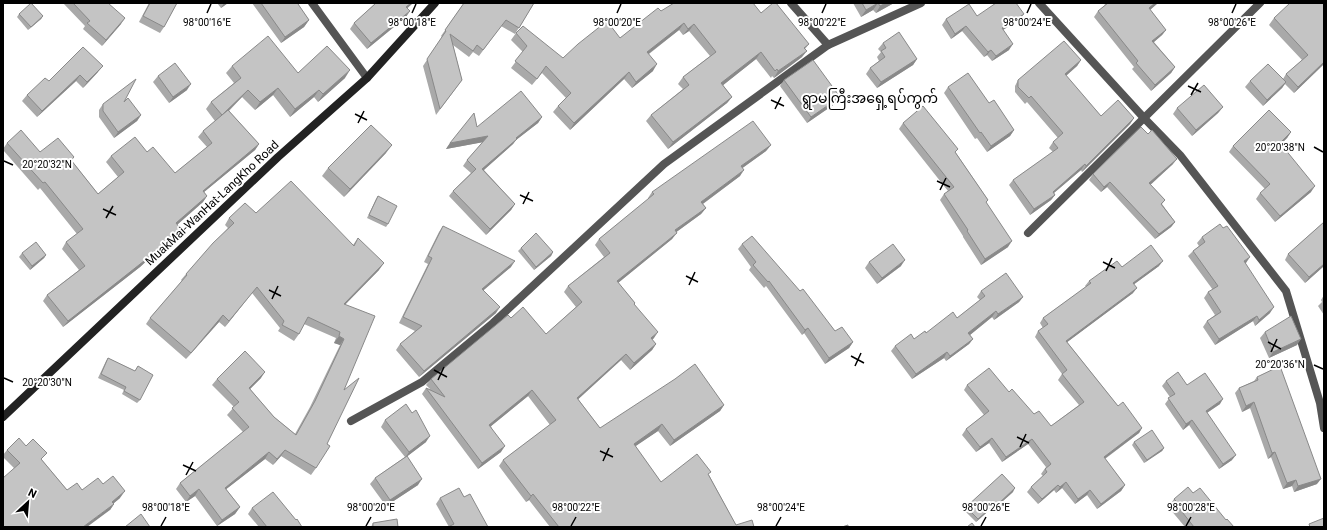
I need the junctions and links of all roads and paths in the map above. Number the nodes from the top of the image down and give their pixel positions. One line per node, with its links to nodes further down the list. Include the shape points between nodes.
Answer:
1 (312, 3): 8 (street)
2 (434, 3): 8 (main road, MuakMai-WanHat-LangKho Road)
3 (791, 3): 7 (street)
4 (921, 3): 7 (street)
5 (1039, 3): 9 (street)
6 (1260, 3): 9 (street)
7 (828, 44): 12 (street, via 664,164 493,323 422,382)
8 (367, 78): 11 (main road, MuakMai-WanHat-LangKho Road, via 278,157)
9 (1144, 118): 10 (street); 13 (street, via 1180,155 1286,291 1320,403)
10 (1028, 233)
11 (3, 417)
12 (350, 421)
13 (1324, 428)

